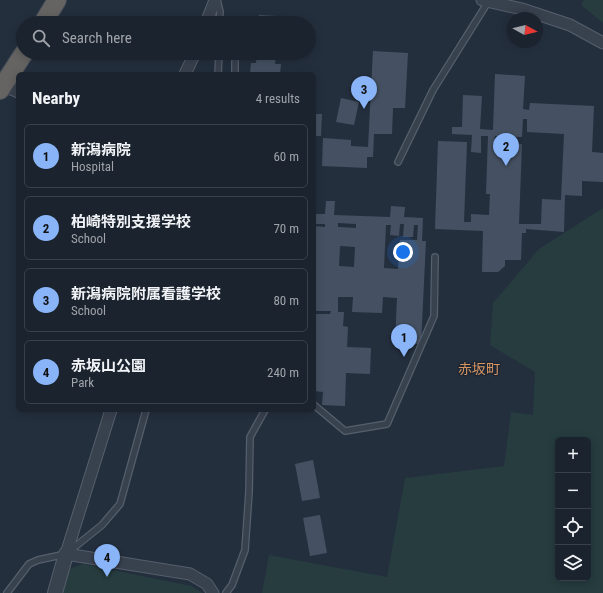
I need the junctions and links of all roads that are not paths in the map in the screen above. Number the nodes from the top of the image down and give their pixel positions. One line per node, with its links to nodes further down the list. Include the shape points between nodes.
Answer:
1 (58, 0): 4 (highway)
2 (216, 0): 5 (street); 6 (lane)
3 (485, 1): 7 (street, via 570,24); 16 (lane, via 433,90)
4 (48, 16)
5 (209, 16)
6 (220, 16)
7 (603, 43)
8 (20, 60): 15 (highway)
9 (192, 60): 12 (street)
10 (218, 60): 13 (lane)
11 (235, 62): 14 (lane)
12 (186, 72)
13 (218, 72)
14 (235, 72)
15 (5, 88)
16 (398, 162)
17 (435, 257): 18 (lane, via 434,316 387,424 345,431)
18 (316, 407)
19 (110, 412): 22 (street)
20 (145, 412): 22 (lane, via 120,504 102,525)
21 (264, 412): 26 (lane, via 250,437 250,492 245,550 232,585)
22 (66, 554): 23 (lane, via 29,564); 24 (street); 25 (street, via 190,574 207,584)
23 (7, 593)
24 (55, 593)
25 (213, 593)
26 (226, 593)

